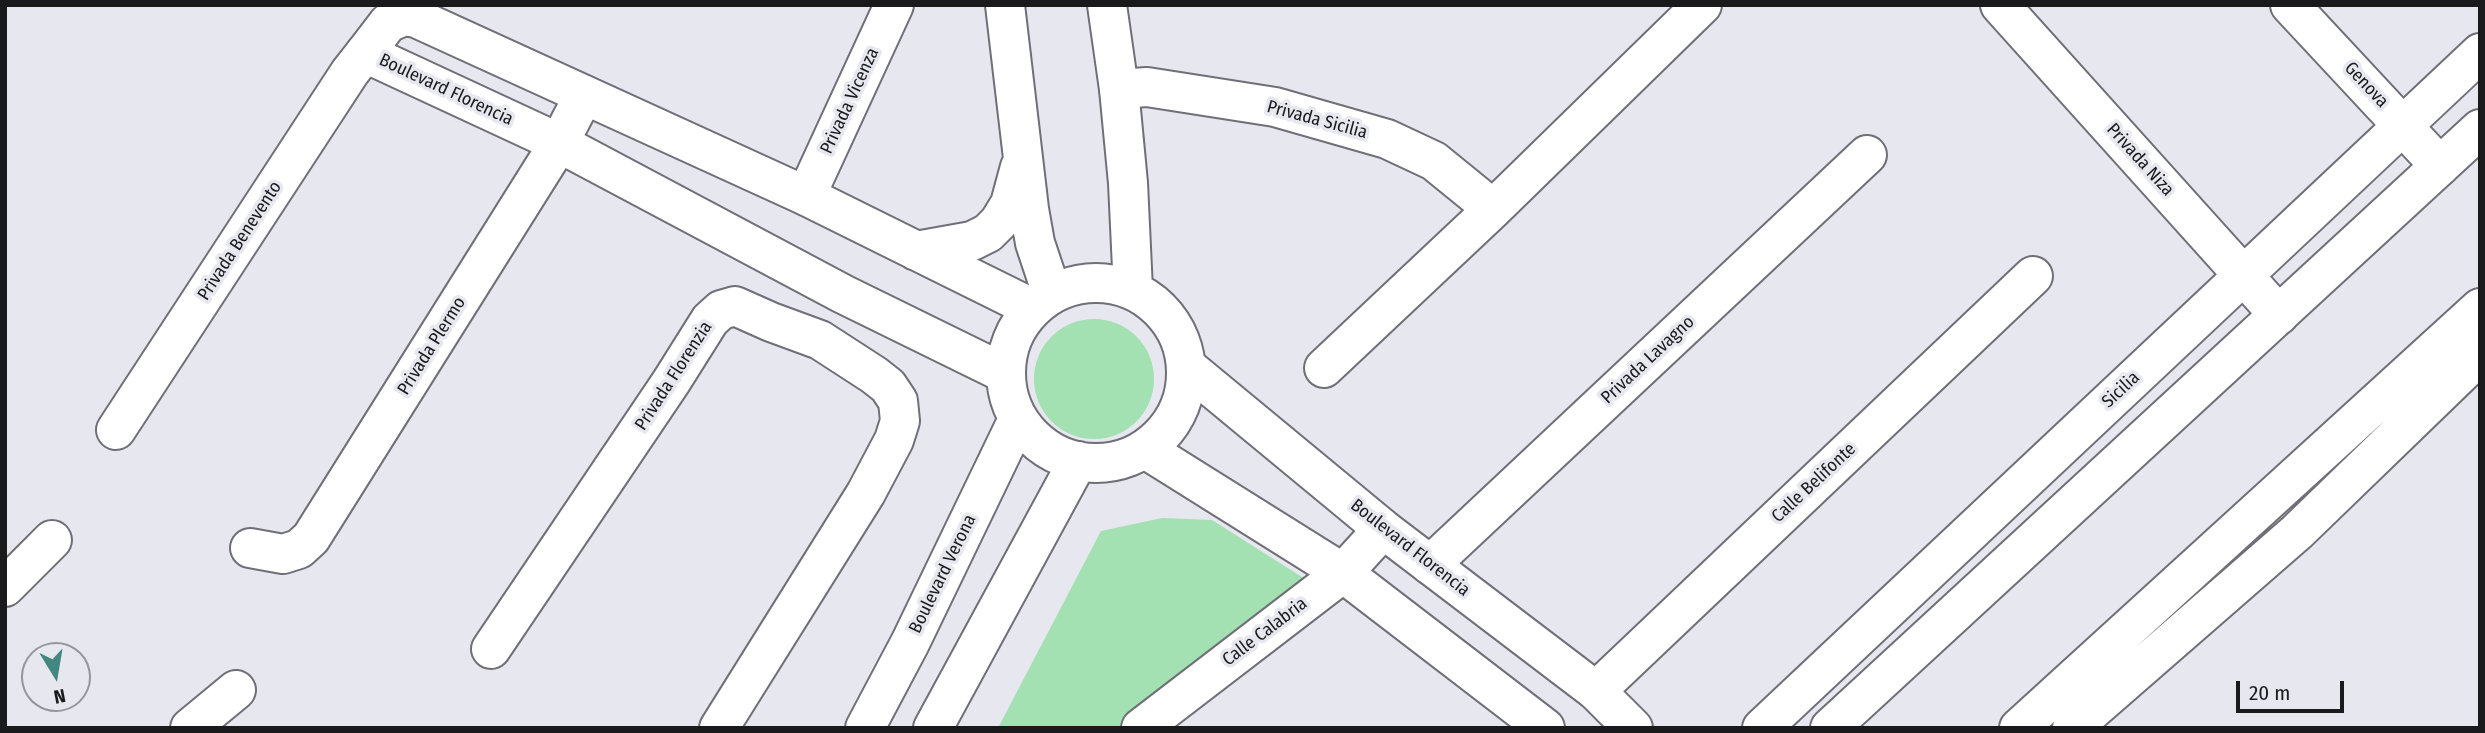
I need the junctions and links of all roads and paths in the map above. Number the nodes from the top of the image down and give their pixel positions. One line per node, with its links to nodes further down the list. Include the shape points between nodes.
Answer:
1 (894, 5): 17 (street, Privada Vicenza)
2 (1005, 5): 15 (street)
3 (1107, 5): 9 (street)
4 (1702, 5): 18 (street)
5 (2000, 5): 20 (street, Privada Niza)
6 (2312, 12): 11 (street, Genova)
7 (2480, 52): 11 (street, Sicilia)
8 (365, 53): 10 (street, Boulevard Florencia, via 388,23 404,16 416,18); 13 (street, Boulevard Florencia); 33 (street, Privada Benevento)
9 (1119, 89): 18 (street, Privada Sicilia, via 1147,87 1275,107 1387,139 1434,161); 22 (street)
10 (584, 95): 13 (street, Privada Plermo); 17 (street, Boulevard Florencia)
11 (2402, 125): 16 (street, Genova); 20 (street, Sicilia)
12 (2480, 129): 16 (street)
13 (559, 143): 23 (street, Boulevard Florencia); 38 (street, Privada Plermo, via 311,538 299,549 283,554)
14 (1867, 155): 39 (street, Privada Lavagno)
15 (1023, 158): 19 (street, via 1010,204 988,233 972,241); 24 (street)
16 (2440, 166): 26 (street)
17 (806, 196): 19 (street, Boulevard Florencia)
18 (1493, 209): 30 (street)
19 (916, 251): 24 (street, Boulevard Florencia)
20 (2243, 275): 26 (street, Privada Niza); 52 (street, Sicilia)
21 (2033, 276): 44 (street, Calle Belifonte)
22 (1133, 290): 24 (street, via 1106,283 1079,284); 29 (street, via 1160,308 1179,335)
23 (843, 294): 27 (street); 31 (street, Boulevard Florencia)
24 (1042, 301): 31 (street, via 1017,330)
25 (2480, 308): 54 (street)
26 (2279, 315): 53 (street)
27 (820, 340): 42 (street, Privada Florenzia, via 735,306 710,320); 47 (street, Privada Florenzia, via 888,386 898,401 900,421 866,492)
28 (2480, 355): 55 (street, via 2297,532)
29 (1187, 367): 34 (street, via 1184,399 1169,428); 36 (street, Boulevard Florencia)
30 (1324, 368)
31 (1006, 373): 32 (street)
32 (1018, 419): 35 (street, via 1034,439 1054,453); 48 (street, Boulevard Verona)
33 (116, 430)
34 (1145, 449): 35 (street, via 1113,462); 40 (street)
35 (1078, 461): 49 (street)
36 (1383, 529): 39 (street, Boulevard Florencia); 40 (street, Calle Calabria)
37 (52, 540): 41 (street)
38 (250, 548)
39 (1430, 565): 44 (street, Boulevard Florencia)
40 (1343, 573): 45 (street); 50 (street, Calle Calabria)
41 (5, 587)
42 (491, 649)
43 (236, 690): 46 (street)
44 (1596, 691): 51 (street, Boulevard Florencia)
45 (1528, 723)
46 (190, 728)
47 (719, 728)
48 (864, 728)
49 (933, 728)
50 (1141, 728)
51 (1633, 728)
52 (1762, 728)
53 (1830, 728)
54 (2020, 728)
55 (2072, 728)

